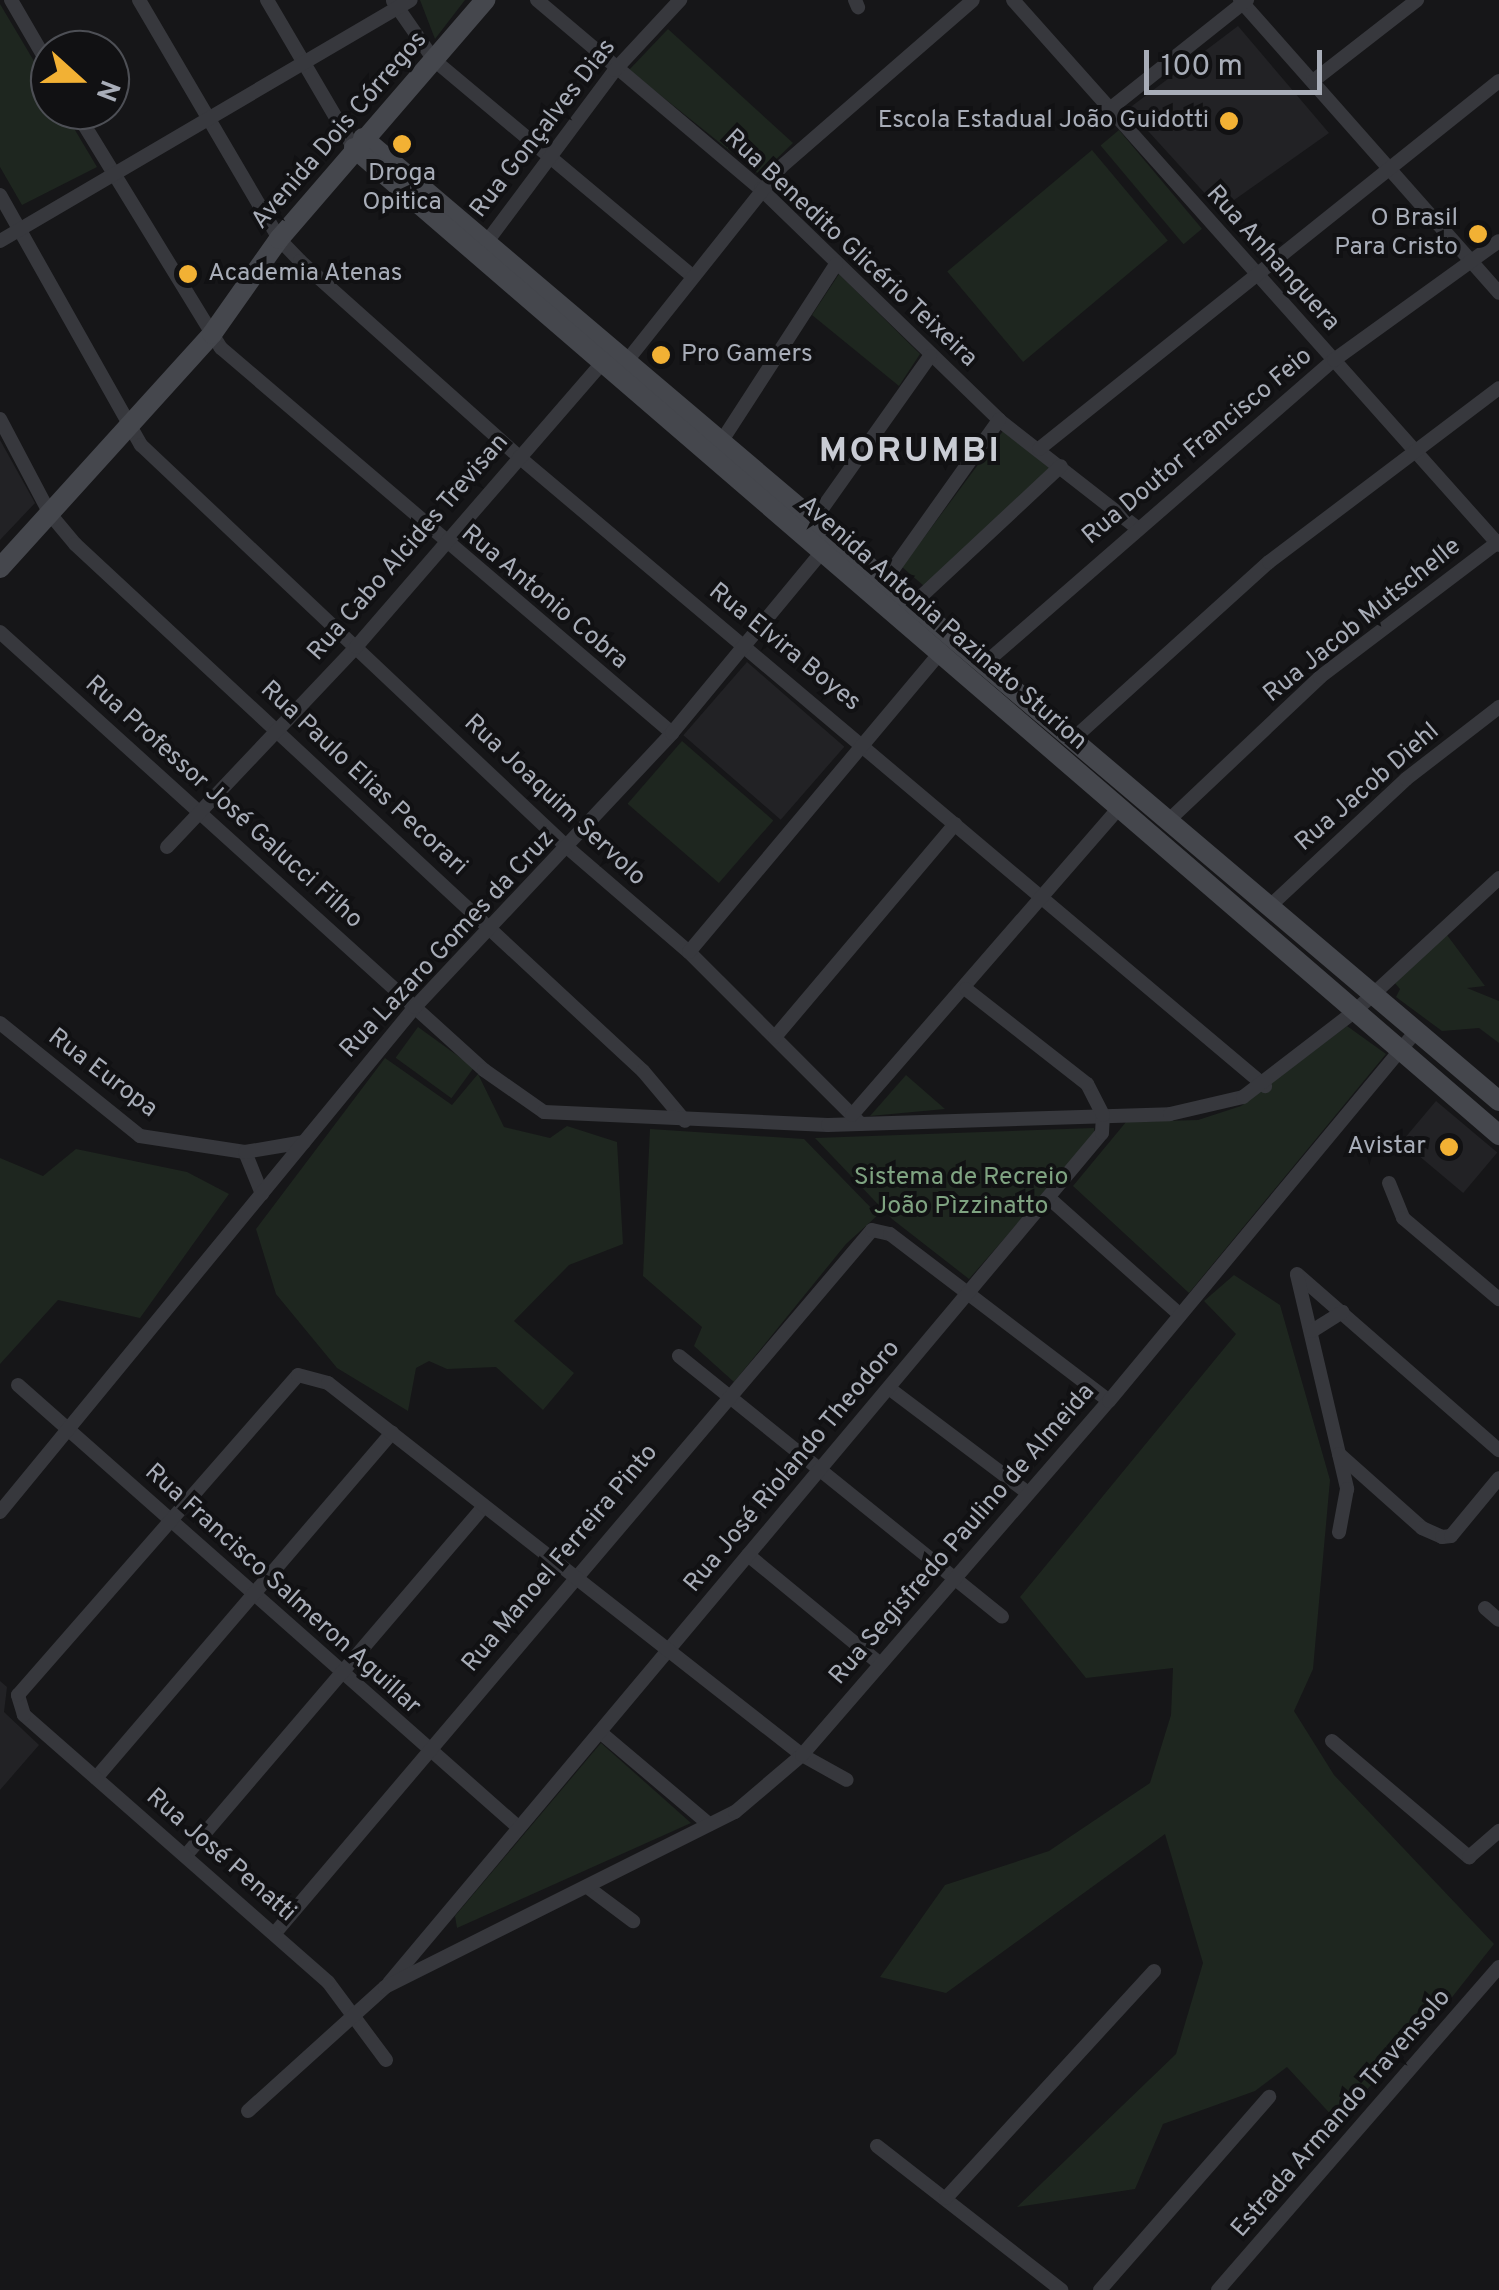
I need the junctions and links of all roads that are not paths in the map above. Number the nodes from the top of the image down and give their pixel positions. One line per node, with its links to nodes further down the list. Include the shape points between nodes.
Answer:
1 (10, 0): 12 (street)
2 (138, 0): 19 (street, Rua Elvira Boyes)
3 (267, 0): 14 (street)
4 (485, 0): 13 (main road, Avenida Dois Córregos)
5 (537, 0): 15 (street, Rua Benedito Glicério Teixeira)
6 (680, 0): 15 (street, Rua Gonçalves Dias)
7 (973, 0): 25 (street)
8 (1013, 0): 18 (street, Rua Anhanguera)
9 (1417, 0): 16 (street)
10 (1243, 1): 16 (street); 18 (street)
11 (401, 3): 13 (street); 14 (street)
12 (30, 34)
13 (434, 60): 21 (main road, Avenida Dois Córregos); 22 (street)
14 (303, 67): 19 (street); 21 (street)
15 (616, 70): 22 (street, Rua Gonçalves Dias); 25 (street, Rua Benedito Glicério Teixeira)
16 (1313, 81): 23 (street)
17 (1499, 81): 23 (street)
18 (1111, 108): 35 (street, Rua Anhanguera)
19 (210, 122): 24 (street); 28 (street, Rua Elvira Boyes)
20 (87, 130): 24 (street, Rua Antonio Cobra)
21 (359, 143): 28 (main road, Avenida Dois Córregos); 31 (main road, Avenida Antonia Pazinato Sturion); 41 (main road, Avenida Antonia Pazinato Sturion)
22 (551, 158): 31 (street, Rua Gonçalves Dias); 34 (street)
23 (1389, 168): 32 (street); 35 (street)
24 (113, 176): 27 (street); 37 (street, Rua Antonio Cobra)
25 (761, 189): 33 (street, Rua Benedito Glicério Teixeira); 34 (street)
26 (0, 195): 27 (street, Rua Joaquim Servolo)
27 (20, 229): 29 (street); 46 (street, Rua Joaquim Servolo)
28 (280, 238): 37 (main road, Avenida Dois Córregos); 50 (street, Rua Elvira Boyes)
29 (0, 240)
30 (1499, 241): 32 (street, Rua Doutor Francisco Feio)
31 (486, 243): 40 (main road, Avenida Antonia Pazinato Sturion)
32 (1472, 262): 36 (street); 39 (street, Rua Doutor Francisco Feio)
33 (836, 264): 38 (street, Rua Benedito Glicério Teixeira); 47 (street)
34 (692, 276): 40 (street)
35 (1253, 276): 39 (street, Rua Anhanguera); 48 (street)
36 (1499, 293)
37 (212, 334): 46 (main road, Avenida Dois Córregos); 56 (street, Rua Antonio Cobra)
38 (930, 356): 45 (street, Rua Benedito Glicério Teixeira); 53 (street)
39 (1334, 360): 49 (street, Rua Anhanguera); 54 (street, Rua Doutor Francisco Feio)
40 (626, 362): 41 (main road); 42 (main road); 47 (main road, Avenida Antonia Pazinato Sturion)
41 (600, 364): 42 (main road, Avenida Antonia Pazinato Sturion); 50 (street, Rua Cabo Alcides Trevisan)
42 (627, 388): 57 (main road, Avenida Antonia Pazinato Sturion)
43 (1499, 388): 49 (street)
44 (0, 419): 52 (street, Rua Paulo Elias Pecorari)
45 (999, 420): 48 (street, Rua Benedito Glicério Teixeira); 59 (street)
46 (129, 428): 52 (main road, Avenida Dois Córregos); 64 (street, Rua Joaquim Servolo)
47 (721, 442): 53 (main road, Avenida Antonia Pazinato Sturion)
48 (1039, 449): 51 (street, Rua Benedito Glicério Teixeira)
49 (1413, 449): 55 (street, Rua Anhanguera); 70 (street, via 1268,562)
50 (519, 456): 56 (street, Rua Cabo Alcides Trevisan); 63 (street, Rua Elvira Boyes)
51 (1061, 466): 54 (street, Rua Benedito Glicério Teixeira); 61 (street)
52 (50, 514): 58 (main road, Avenida Dois Córregos); 68 (street, Rua Paulo Elias Pecorari)
53 (814, 520): 59 (main road, Avenida Antonia Pazinato Sturion)
54 (1136, 527): 66 (street, Rua Doutor Francisco Feio)
55 (1498, 543): 74 (street, Rua Jacob Mutschelle, via 1320,677)
56 (443, 544): 64 (street, Rua Cabo Alcides Trevisan); 69 (street, Rua Antonio Cobra)
57 (820, 553): 60 (main road, Avenida Antonia Pazinato Sturion); 63 (street, Rua Lazaro Gomes da Cruz)
58 (0, 568)
59 (884, 580): 60 (street); 61 (main road, Avenida Antonia Pazinato Sturion)
60 (877, 602): 65 (main road, Avenida Antonia Pazinato Sturion)
61 (913, 604): 66 (main road, Avenida Antonia Pazinato Sturion)
62 (0, 632): 73 (street, Rua Professor José Galucci Filho)
63 (743, 645): 69 (street, Rua Lazaro Gomes da Cruz); 71 (street, Rua Elvira Boyes)
64 (356, 647): 68 (street, Rua Cabo Alcides Trevisan); 77 (street, Rua Joaquim Servolo)
65 (939, 654): 66 (main road, via 966,671); 71 (street); 72 (main road, Avenida Antonia Pazinato Sturion)
66 (984, 664): 70 (main road, Avenida Antonia Pazinato Sturion)
67 (1499, 707): 80 (street, Rua Jacob Diehl, via 1406,780)
68 (276, 729): 73 (street, Rua Cabo Alcides Trevisan); 81 (street, Rua Paulo Elias Pecorari)
69 (672, 733): 77 (street, Rua Lazaro Gomes da Cruz)
70 (1073, 739): 74 (main road, Avenida Antonia Pazinato Sturion)
71 (866, 744): 75 (street, Rua Elvira Boyes); 82 (street)
72 (1119, 808): 79 (street); 86 (main road, Avenida Antonia Pazinato Sturion)
73 (200, 811): 76 (street, Rua Cabo Alcides Trevisan); 85 (street, Rua Professor José Galucci Filho)
74 (1169, 820): 80 (main road, Avenida Antonia Pazinato Sturion)
75 (955, 824): 79 (street, Rua Elvira Boyes); 89 (street)
76 (167, 846)
77 (568, 848): 81 (street, Rua Lazaro Gomes da Cruz); 82 (street, Rua Joaquim Servolo)
78 (1499, 878): 84 (street)
79 (1040, 896): 83 (street); 91 (street, Rua Elvira Boyes)
80 (1270, 906): 84 (main road, Avenida Antonia Pazinato Sturion)
81 (493, 929): 85 (street, Rua Lazaro Gomes da Cruz); 95 (street, Rua Paulo Elias Pecorari, via 643,1071)
82 (688, 952): 89 (street, Rua Joaquim Servolo)
83 (966, 989): 93 (street, via 1087,1084); 94 (street)
84 (1372, 995): 86 (street); 88 (main road, Avenida Antonia Pazinato Sturion)
85 (415, 1007): 95 (street, Rua Professor José Galucci Filho, via 511,1093 544,1112); 97 (street, Rua Lazaro Gomes da Cruz)
86 (1355, 1012): 90 (main road, Avenida Antonia Pazinato Sturion); 91 (street)
87 (0, 1023): 98 (street, Rua Europa, via 140,1136)
88 (1417, 1030): 90 (street, Rua Segisfredo Paulino de Almeida); 92 (main road, Avenida Antonia Pazinato Sturion)
89 (775, 1037): 94 (street, Rua Joaquim Servolo)
90 (1401, 1050): 96 (main road, Avenida Antonia Pazinato Sturion); 105 (street, Rua Segisfredo Paulino de Almeida)
91 (1264, 1086): 93 (street, Rua Professor José Galucci Filho, via 1170,1114)
92 (1499, 1101)
93 (1103, 1116): 94 (street, Rua Professor José Galucci Filho); 101 (street, Rua José Riolando Theodoro, via 1102,1133)
94 (856, 1119): 95 (street, Rua Professor José Galucci Filho)
95 (685, 1122)
96 (1499, 1135)
97 (304, 1142): 98 (street, Rua Europa); 100 (street, Rua Lazaro Gomes da Cruz)
98 (244, 1152): 100 (street)
99 (1389, 1183): 103 (street, via 1403,1218)
100 (262, 1194): 112 (street, Rua Lazaro Gomes da Cruz)
101 (1050, 1199): 102 (street, Rua José Riolando Theodoro); 105 (street)
102 (967, 1295): 109 (street, Rua José Riolando Theodoro); 110 (street, Rua Manoel Ferreira Pinto, via 890,1234 872,1230); 111 (street)
103 (1499, 1299)
104 (1343, 1312): 106 (street); 106 (street, via 1297,1274); 114 (street)
105 (1180, 1316): 111 (street, Rua Segisfredo Paulino de Almeida)
106 (1312, 1330): 115 (street)
107 (679, 1356): 110 (street)
108 (18, 1386): 112 (street, Rua Francisco Salmeron Aguillar)
109 (890, 1389): 116 (street, Rua José Riolando Theodoro); 118 (street)
110 (728, 1399): 116 (street); 124 (street, Rua Manoel Ferreira Pinto)
111 (1109, 1401): 118 (street, Rua Segisfredo Paulino de Almeida)
112 (68, 1430): 120 (street, Rua Lazaro Gomes da Cruz); 121 (street, Rua Francisco Salmeron Aguillar)
113 (392, 1433): 119 (street); 121 (street, via 328,1383 298,1375); 126 (street)
114 (1499, 1450)
115 (1339, 1454): 117 (street, via 1422,1528 1451,1536); 122 (street, via 1347,1489)
116 (819, 1472): 123 (street, Rua José Riolando Theodoro); 125 (street)
117 (1499, 1478)
118 (1028, 1493): 125 (street, Rua Segisfredo Paulino de Almeida)
119 (483, 1508): 124 (street); 132 (street)
120 (0, 1512)
121 (169, 1520): 126 (street, Rua Francisco Salmeron Aguillar); 137 (street, Rua José Penatti, via 18,1695 24,1715)
122 (1339, 1532)
123 (748, 1555): 130 (street, Rua José Riolando Theodoro); 131 (street)
124 (572, 1577): 130 (street); 135 (street, Rua Manoel Ferreira Pinto)
125 (953, 1578): 128 (street); 131 (street, Rua Segisfredo Paulino de Almeida)
126 (252, 1596): 132 (street, Rua Francisco Salmeron Aguillar); 137 (street)
127 (1485, 1608): 129 (street)
128 (1002, 1617)
129 (1499, 1620)
130 (668, 1649): 133 (street, Rua José Riolando Theodoro); 136 (street)
131 (880, 1664): 136 (street, Rua Segisfredo Paulino de Almeida)
132 (341, 1671): 135 (street, Rua Francisco Salmeron Aguillar); 142 (street)
133 (600, 1732): 139 (street); 140 (street, Rua José Riolando Theodoro)
134 (1332, 1741): 141 (street, via 1470,1857)
135 (430, 1752): 140 (street, Rua Francisco Salmeron Aguillar); 146 (street, Rua Manoel Ferreira Pinto)
136 (802, 1755): 138 (street); 139 (street, Rua Segisfredo Paulino de Almeida, via 735,1812)
137 (96, 1778): 142 (street, Rua José Penatti)
138 (848, 1780)
139 (709, 1824): 143 (street, Rua Segisfredo Paulino de Almeida)
140 (518, 1826): 144 (street, Rua José Riolando Theodoro)
141 (1499, 1830)
142 (187, 1854): 146 (street, Rua José Penatti)
143 (590, 1889): 145 (street); 147 (street, Rua Segisfredo Paulino de Almeida)
144 (438, 1921): 147 (street, via 436,1938); 150 (street, Rua José Riolando Theodoro)
145 (633, 1921)
146 (274, 1933): 151 (street, Rua José Penatti)
147 (450, 1956): 150 (street, Rua Segisfredo Paulino de Almeida)
148 (1499, 1968): 159 (street, Estrada Armando Travensolo)
149 (1154, 1971): 156 (street)
150 (386, 1987): 151 (street, Rua Segisfredo Paulino de Almeida)
151 (358, 2016): 152 (street, Rua José Penatti); 154 (street, Rua Segisfredo Paulino de Almeida)
152 (386, 2060)
153 (1269, 2097): 158 (street)
154 (248, 2111)
155 (877, 2146): 156 (street)
156 (946, 2198): 157 (street)
157 (1061, 2290)
158 (1100, 2290)
159 (1218, 2290)

